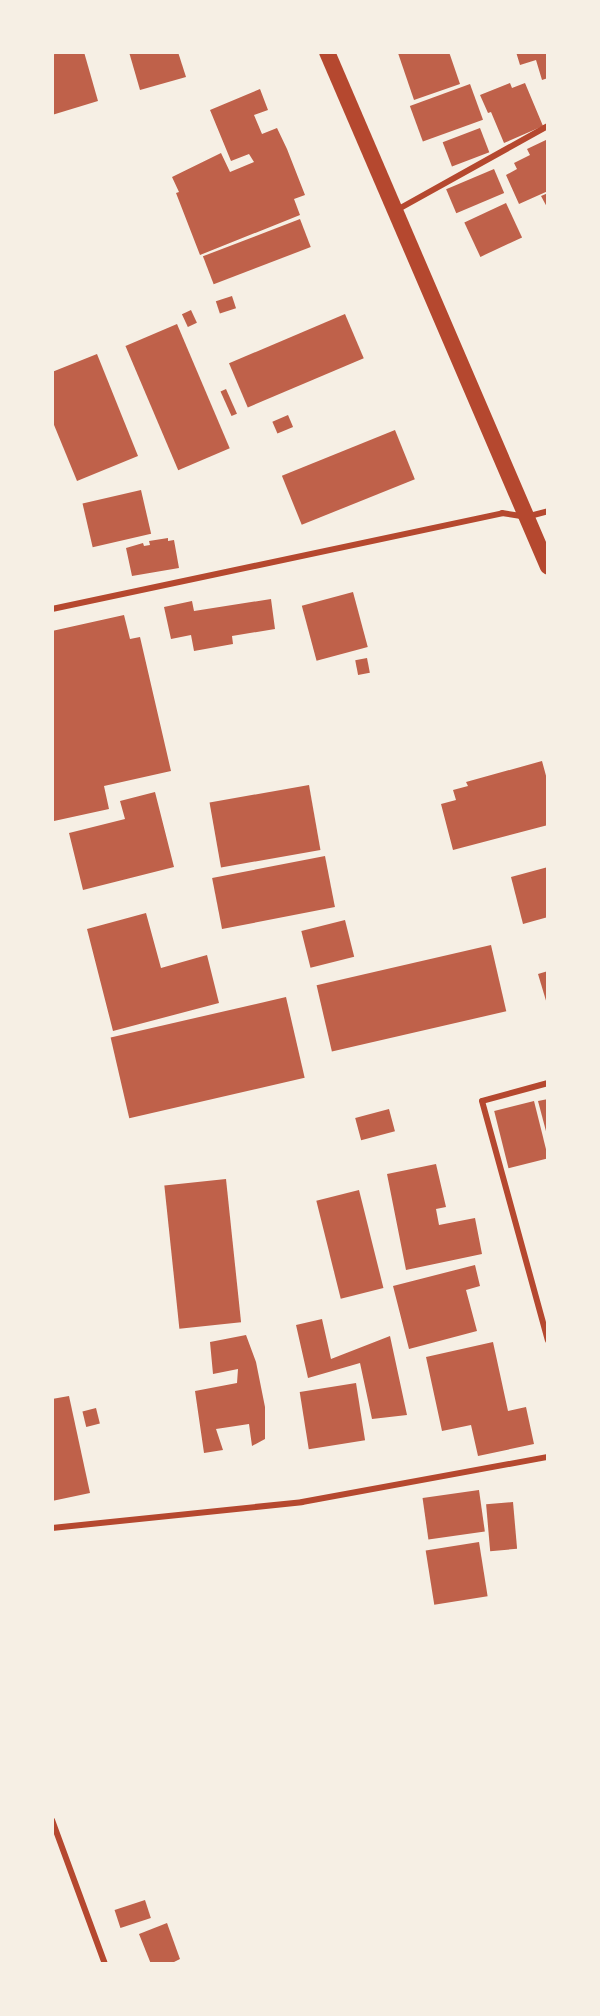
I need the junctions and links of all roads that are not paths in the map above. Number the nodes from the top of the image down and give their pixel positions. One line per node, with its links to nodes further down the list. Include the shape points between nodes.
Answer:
1 (327, 52): 3 (highway)
2 (548, 126): 3 (street)
3 (395, 211): 5 (highway)
4 (548, 511): 5 (street)
5 (526, 517): 6 (highway); 7 (street, via 502,513)
6 (548, 567)
7 (52, 609)
8 (548, 1083): 9 (street, via 482,1101)
9 (548, 1340)
10 (548, 1457): 11 (street, via 302,1502)
11 (52, 1528)
12 (52, 1820): 13 (street)
13 (105, 1964)

